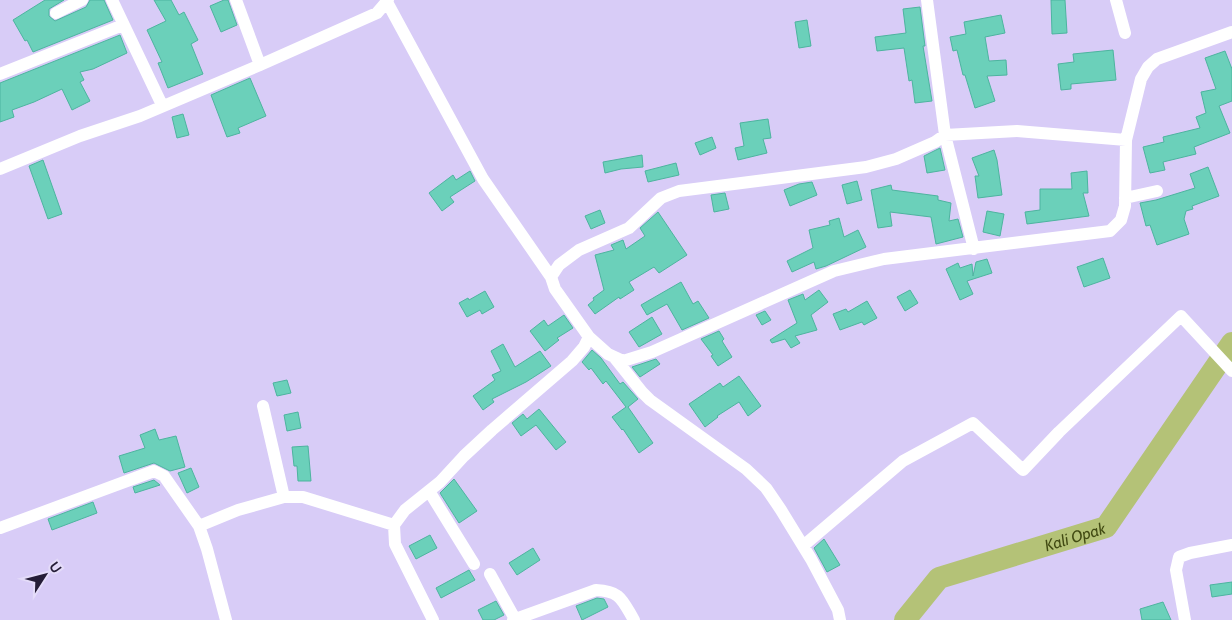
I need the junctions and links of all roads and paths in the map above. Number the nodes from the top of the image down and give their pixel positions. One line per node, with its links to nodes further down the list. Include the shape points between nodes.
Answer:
1 (82, 0): 7 (street)
2 (112, 0): 8 (street)
3 (236, 0): 11 (street)
4 (927, 0): 14 (street)
5 (1116, 0): 10 (street)
6 (388, 1): 11 (street, via 376,13); 20 (street, via 483,179)
7 (56, 13)
8 (123, 25): 12 (street); 13 (street)
9 (1232, 32): 15 (street, via 1157,59 1148,67 1141,79)
10 (1126, 33)
11 (260, 65): 13 (street)
12 (0, 74)
13 (162, 105): 16 (street)
14 (945, 135): 15 (street, via 1017,131); 19 (street); 20 (street, via 903,156 866,167 670,194 660,198 629,228 579,250 559,265)
15 (1126, 140): 18 (street)
16 (0, 169)
17 (1157, 192): 18 (street)
18 (1125, 198): 19 (street, via 1121,220 1110,231)
19 (974, 249): 22 (street, via 884,259 834,271 652,352 623,361)
20 (551, 277): 21 (street, via 555,289)
21 (589, 337): 22 (street); 25 (street, via 572,361 492,430)
22 (614, 357): 31 (street, via 650,400 754,475 782,510)
23 (1232, 371): 31 (street, via 1181,316 1058,432 1023,470 973,423 903,461)
24 (263, 406): 26 (street)
25 (429, 491): 27 (street, via 405,510); 32 (street)
26 (284, 497): 27 (street, via 303,497); 28 (street, via 238,510)
27 (394, 525): 35 (street, via 395,544)
28 (199, 526): 29 (street, via 170,483 154,471); 34 (street)
29 (0, 528)
30 (1232, 545): 39 (street, via 1179,557 1176,570)
31 (803, 546): 38 (street, via 838,610)
32 (474, 564)
33 (490, 574): 36 (street)
34 (226, 620)
35 (433, 620)
36 (514, 620): 37 (street, via 596,590 610,591 621,598)
37 (634, 620)
38 (840, 620)
39 (1185, 620)

